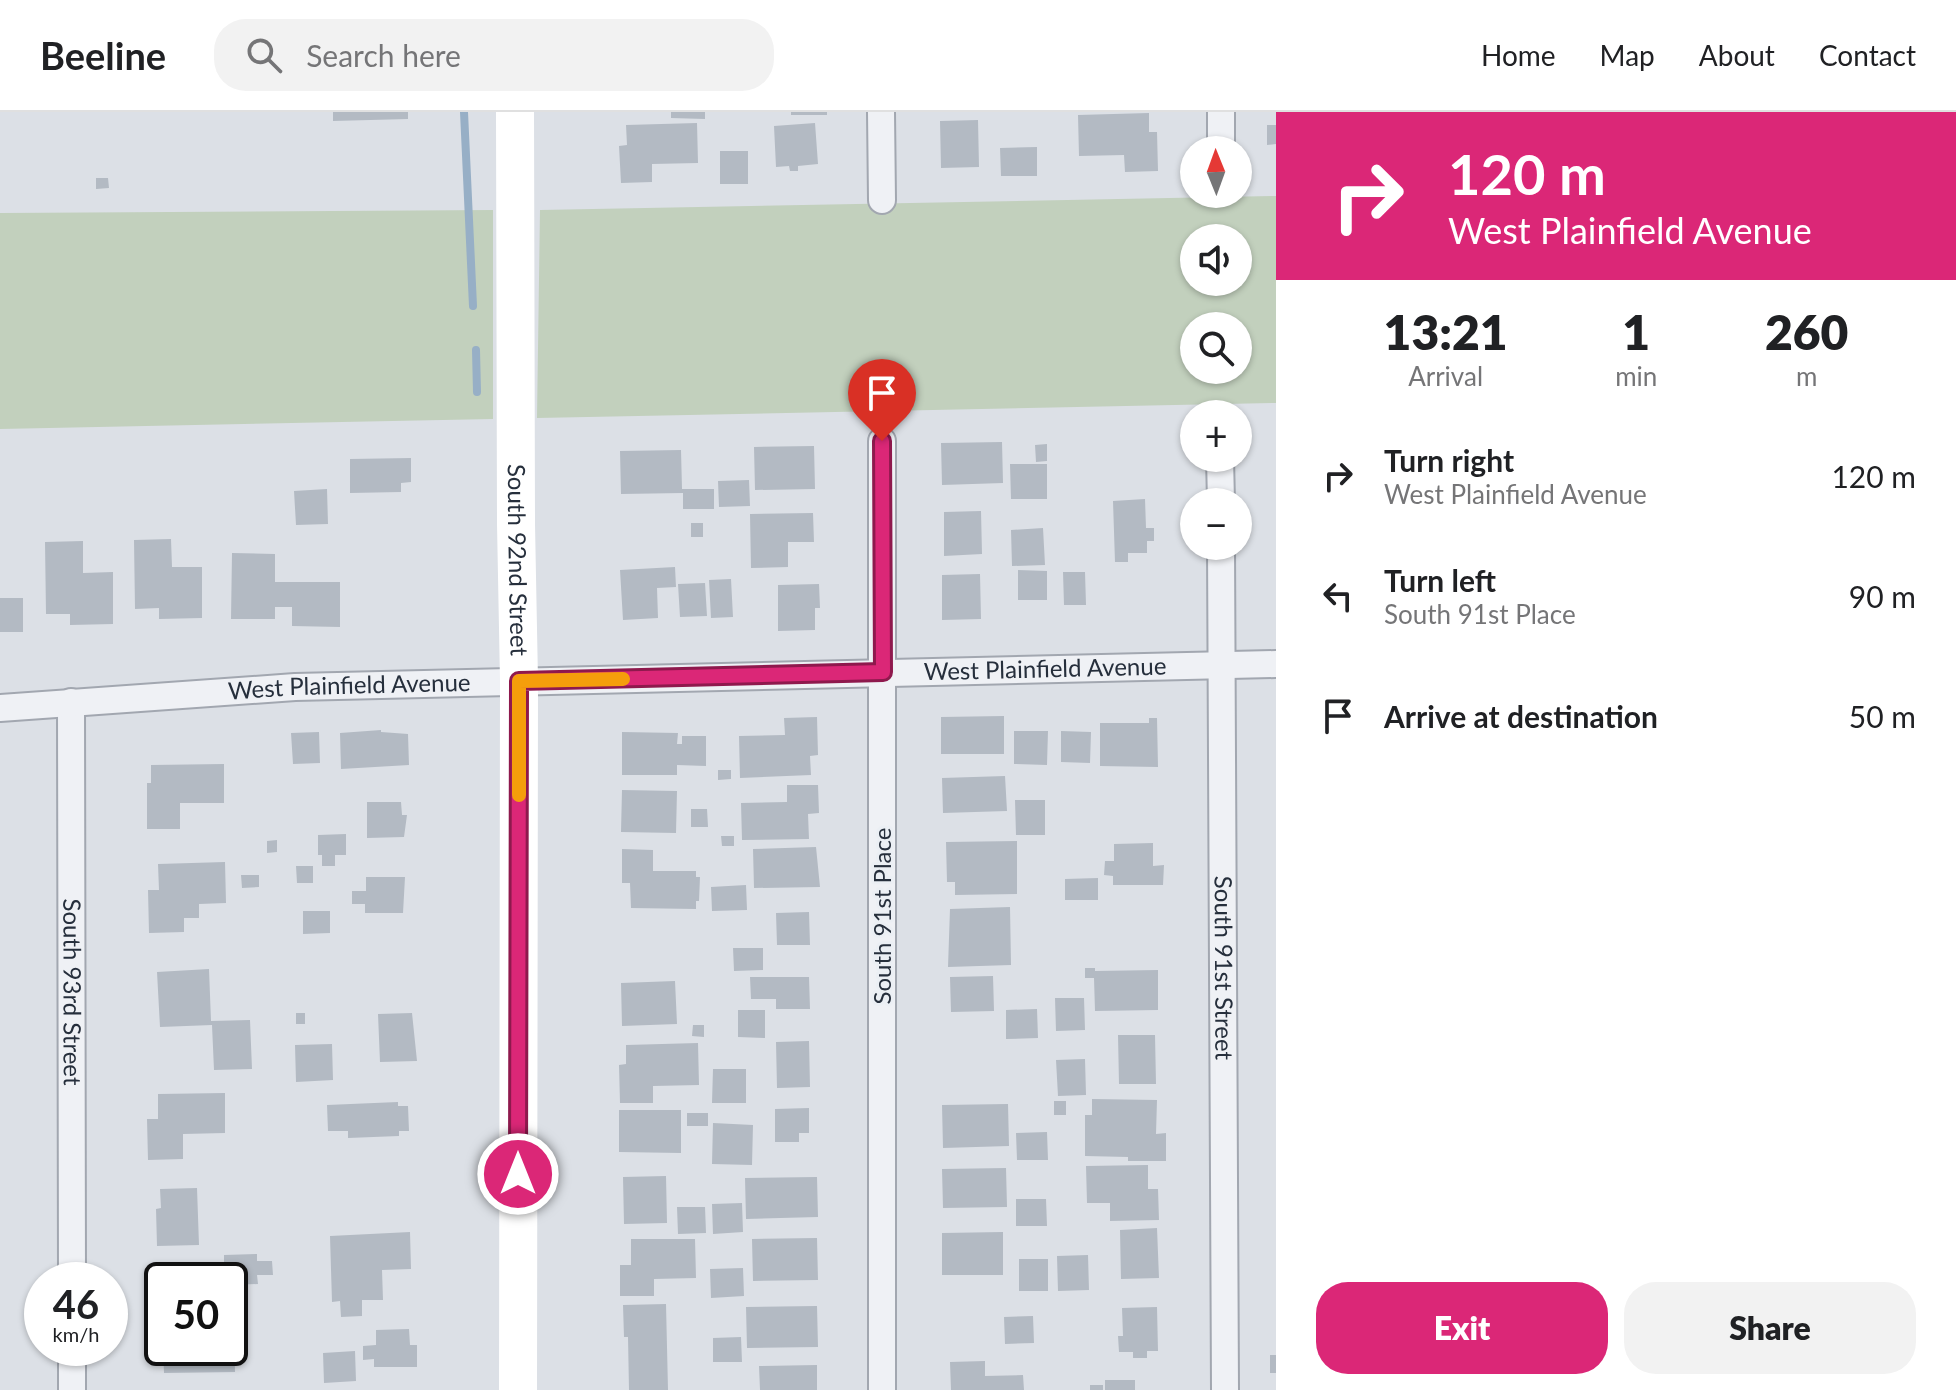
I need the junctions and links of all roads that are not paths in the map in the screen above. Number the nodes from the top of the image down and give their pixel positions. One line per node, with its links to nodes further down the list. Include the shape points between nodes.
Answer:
1 (515, 112): 11 (main road, South 92nd Street)
2 (881, 112): 5 (street)
3 (1221, 112): 4 (street)
4 (1221, 136)
5 (882, 200)
6 (882, 441): 10 (street, South 91st Place)
7 (1221, 560): 9 (street, South 91st Street)
8 (1276, 664): 9 (street, West Plainfield Avenue)
9 (1223, 665): 10 (street, West Plainfield Avenue); 19 (street, South 91st Street)
10 (883, 672): 11 (street, West Plainfield Avenue); 18 (street, South 91st Place)
11 (519, 681): 12 (street, West Plainfield Avenue, via 295,687); 17 (main road, South 92nd Street)
12 (71, 702): 13 (street, West Plainfield Avenue); 14 (street, South 93rd Street)
13 (0, 708)
14 (72, 1262)
15 (72, 1366): 16 (street)
16 (72, 1390)
17 (518, 1390)
18 (882, 1390)
19 (1225, 1390)

